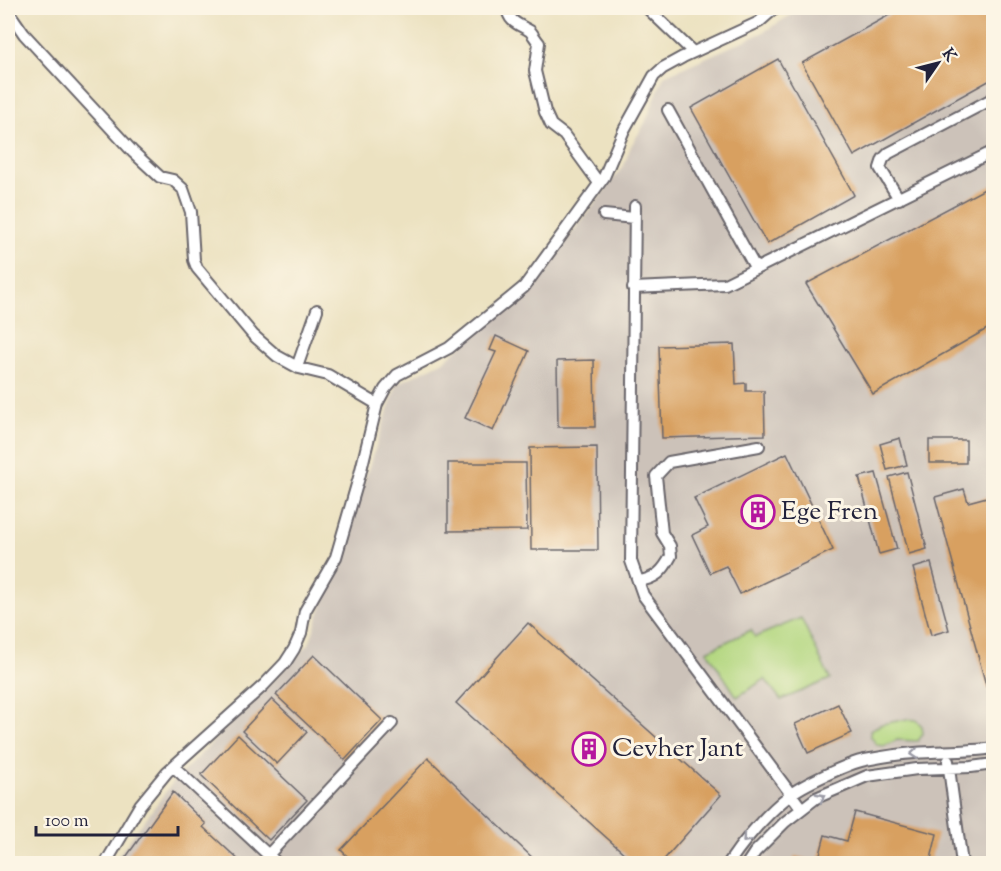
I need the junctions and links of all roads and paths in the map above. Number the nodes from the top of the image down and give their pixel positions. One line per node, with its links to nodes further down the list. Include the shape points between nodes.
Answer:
1 (507, 8): 9 (street, via 517,26 531,32 539,44 535,71 551,125 564,135)
2 (647, 8): 5 (street)
3 (775, 8): 5 (street, via 759,22)
4 (8, 11): 17 (street, via 24,34 132,152 160,177 173,180 183,189 191,212 197,268 253,335)
5 (693, 52): 9 (street, via 654,76)
6 (993, 98): 10 (street, via 883,159 880,168)
7 (668, 110): 14 (street)
8 (993, 151): 10 (street)
9 (599, 183): 18 (street, via 524,287 449,348 397,375)
10 (898, 199): 14 (street)
11 (635, 206): 13 (street)
12 (604, 215): 13 (street)
13 (634, 218): 15 (street)
14 (756, 269): 15 (street, via 725,284)
15 (633, 288): 20 (street, via 631,561)
16 (316, 310): 17 (street)
17 (297, 367): 18 (street, via 328,375)
18 (377, 404): 25 (street, via 336,557 305,611 294,649 264,685)
19 (759, 446): 20 (street, via 669,462 656,476 662,534 671,556 659,574)
20 (638, 581): 27 (street, via 643,595)
21 (392, 723): 29 (street)
22 (993, 748): 23 (street)
23 (947, 752): 26 (street); 27 (street, one-way to 27, via 862,760)
24 (993, 764): 26 (street)
25 (174, 767): 29 (street); 30 (street, via 140,805)
26 (949, 768): 28 (street, one-way to 26, via 816,798 867,776); 34 (street)
27 (790, 795): 28 (street); 32 (street, one-way to 32, via 743,842)
28 (802, 809): 33 (street)
29 (269, 854): 31 (street)
30 (105, 864)
31 (278, 864)
32 (728, 864)
33 (747, 864)
34 (962, 864)

